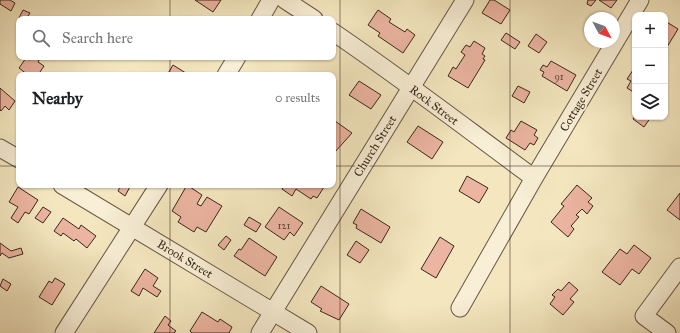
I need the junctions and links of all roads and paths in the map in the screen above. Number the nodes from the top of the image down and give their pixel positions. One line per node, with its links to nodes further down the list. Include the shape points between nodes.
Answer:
1 (272, 0): 5 (street)
2 (285, 0): 6 (street)
3 (465, 0): 10 (street, Church Street)
4 (640, 0): 11 (street, Cottage Street)
5 (262, 16)
6 (309, 16)
7 (336, 34): 10 (street, Rock Street)
8 (235, 60): 9 (street)
9 (228, 72)
10 (411, 88): 11 (street, Rock Street); 17 (street, Church Street)
11 (534, 178): 16 (street, Cottage Street)
12 (67, 188): 14 (street, Brook Street)
13 (157, 188): 14 (street)
14 (133, 228): 17 (street, Brook Street); 18 (street)
15 (680, 267): 21 (street, via 644,316)
16 (460, 308)
17 (273, 312): 19 (street, Church Street); 20 (street, Brook Street)
18 (64, 333)
19 (260, 333)
20 (308, 333)
21 (667, 333)

